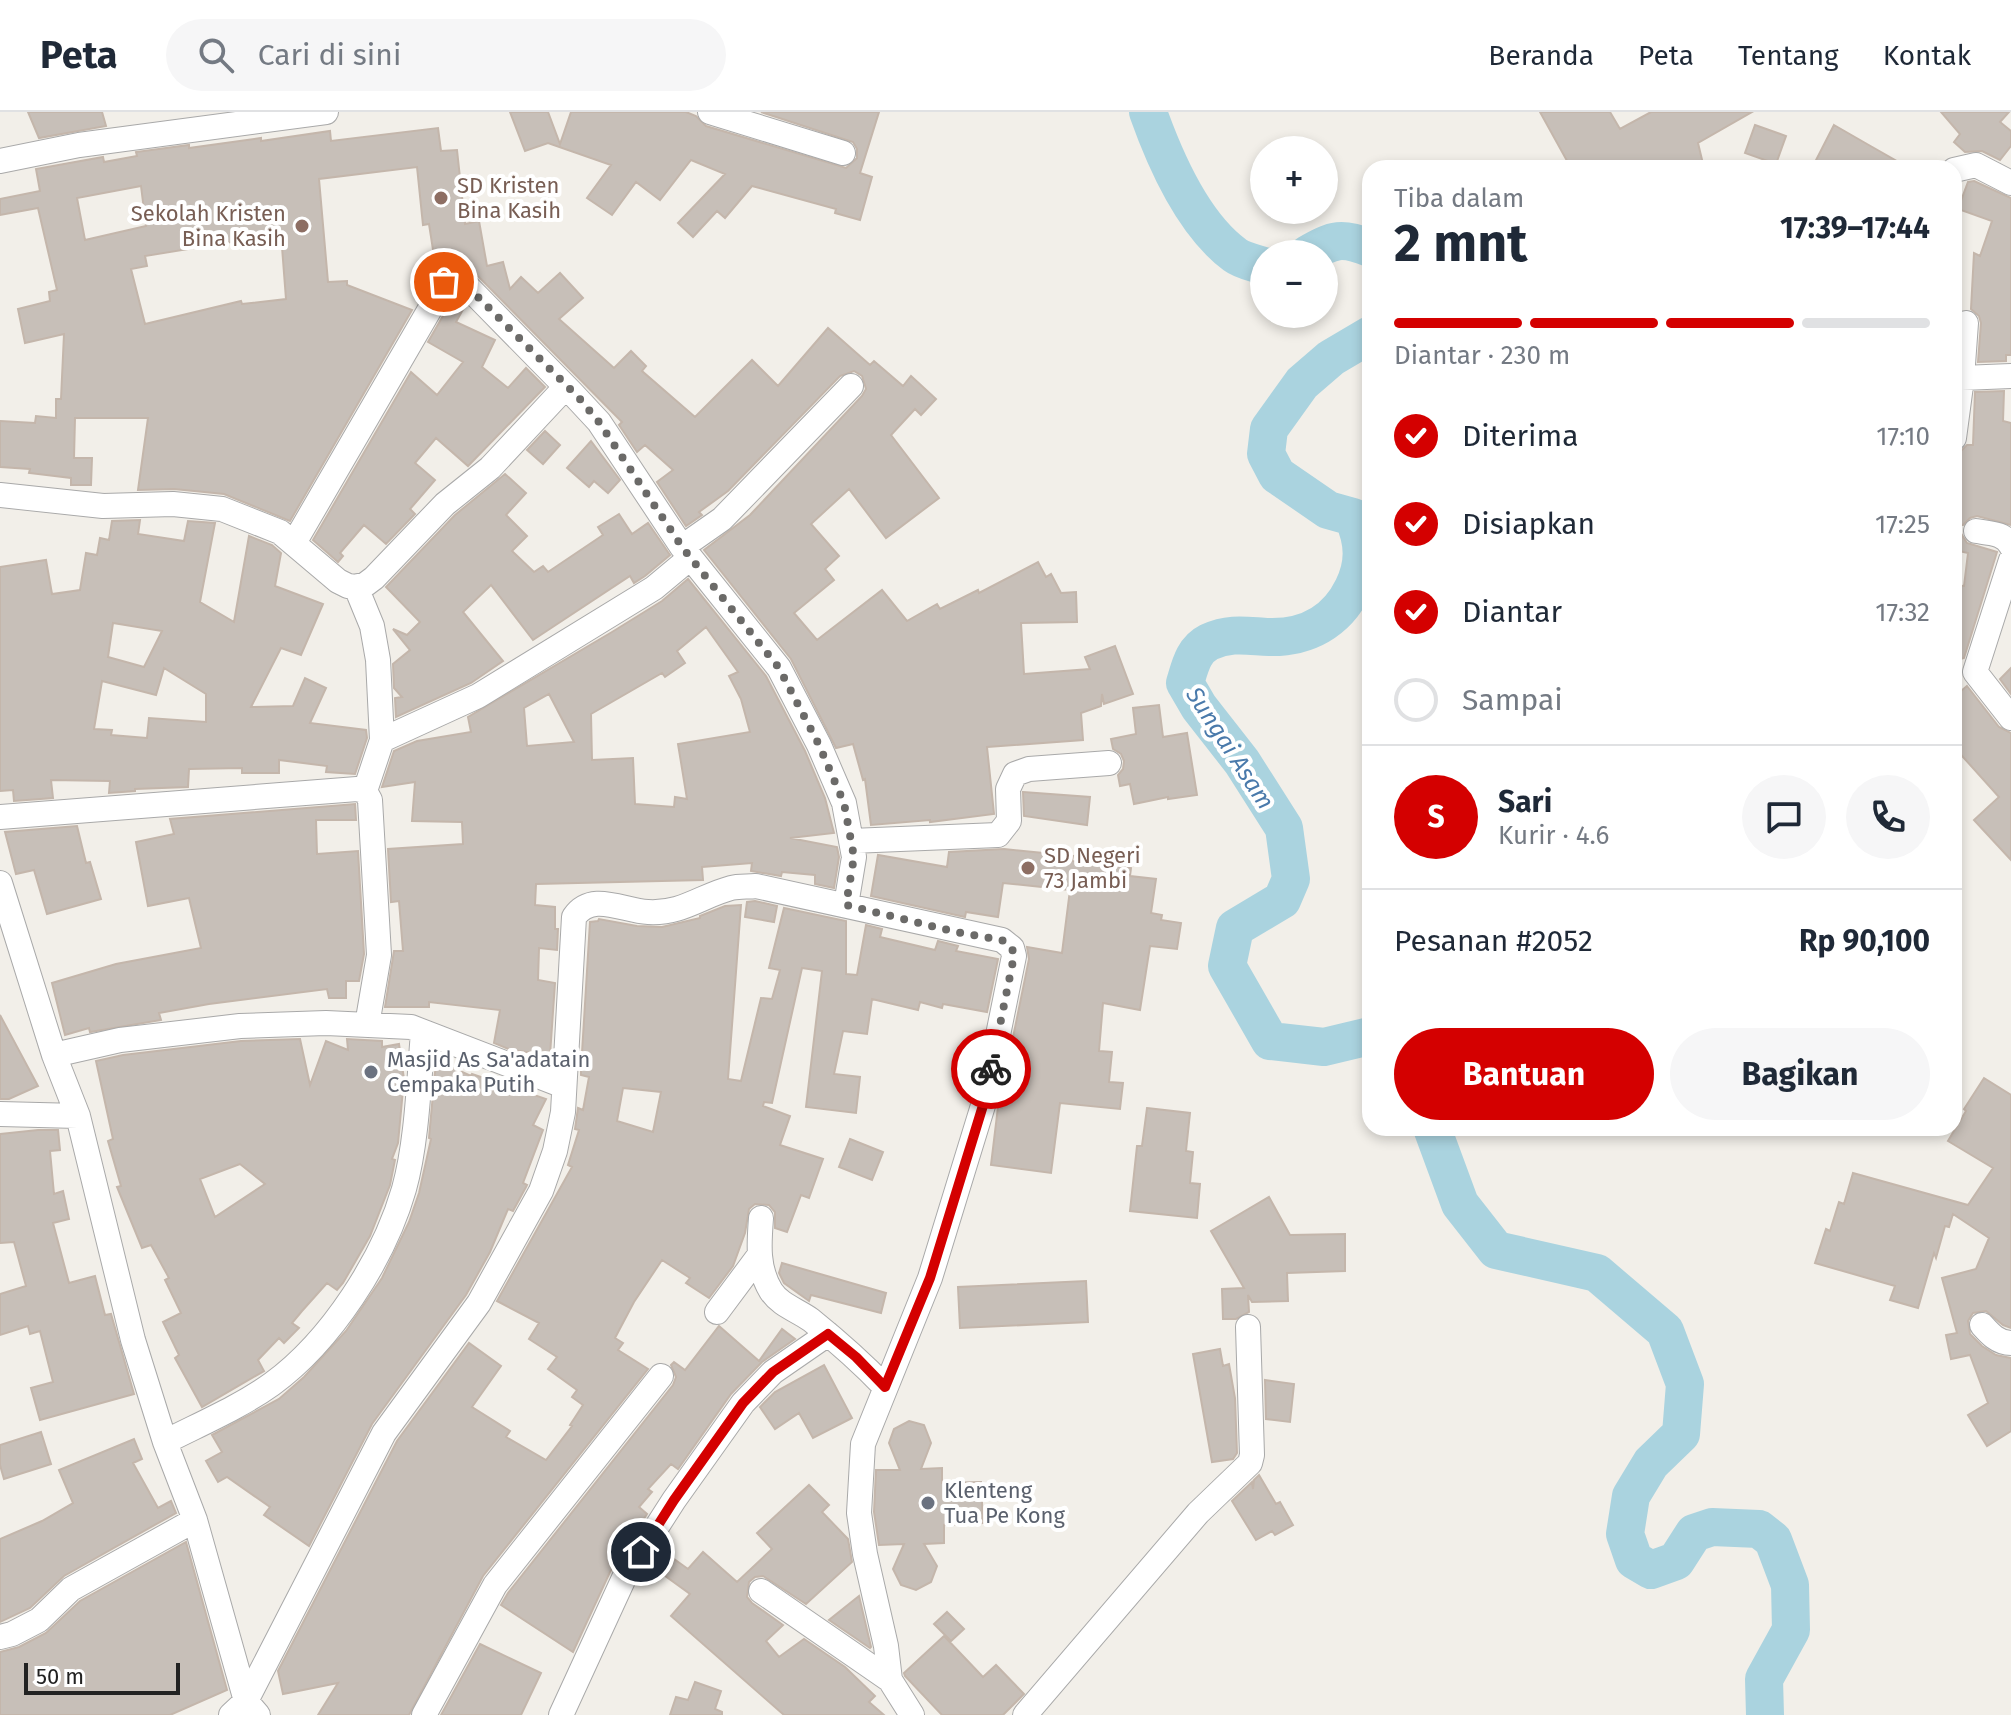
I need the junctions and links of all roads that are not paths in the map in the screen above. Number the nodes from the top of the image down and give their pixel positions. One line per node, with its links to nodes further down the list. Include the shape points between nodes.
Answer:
1 (326, 112): 3 (street)
2 (710, 112): 4 (street)
3 (257, 118): 5 (street)
4 (843, 153)
5 (0, 161)
6 (1962, 168): 7 (street, via 1976,165)
7 (2011, 183)
8 (1966, 323): 10 (street)
9 (2011, 376): 10 (street)
10 (1962, 378)
11 (851, 386): 17 (street)
12 (572, 393): 15 (street, via 464,283 448,278); 17 (street, via 599,422); 19 (street, via 560,393 490,468 445,504 374,578)
13 (0, 495): 15 (street, via 103,506 222,509)
14 (1976, 531): 16 (street, via 2002,536)
15 (294, 543): 19 (street, via 338,581)
16 (2011, 546)
17 (686, 552): 21 (street, via 654,588 478,696); 25 (street, via 779,668 844,803)
18 (2011, 560): 20 (street, via 1975,672)
19 (356, 587): 21 (street, via 372,626 378,660)
20 (2011, 718)
21 (382, 740): 23 (street)
22 (1109, 763): 25 (street, via 1015,774 1008,789 1009,821 998,835)
23 (365, 791): 24 (street); 28 (street, via 370,800 379,955)
24 (0, 817)
25 (851, 841): 27 (street, via 854,857)
26 (0, 883): 30 (street)
27 (846, 905): 31 (street, via 756,886 731,888 684,909 649,912 588,904 574,917); 42 (street, via 1002,940 1014,956 985,1099 930,1278)
28 (367, 1025): 29 (street); 30 (street, via 240,1026 120,1040)
29 (423, 1032): 31 (street); 43 (street, via 404,1188 382,1248 344,1309 272,1384)
30 (54, 1055): 33 (street)
31 (564, 1086): 48 (street, via 555,1151 541,1191 479,1303 384,1433)
32 (0, 1114): 33 (street)
33 (78, 1116): 43 (street, via 133,1340)
34 (761, 1218): 35 (street)
35 (758, 1257): 36 (street); 39 (street, via 780,1302)
36 (717, 1312)
37 (1982, 1325): 40 (street, via 1992,1336)
38 (1248, 1327): 52 (street, via 1250,1463 1198,1513)
39 (828, 1334): 42 (street); 50 (street, via 773,1372 743,1403 674,1500 624,1578)
40 (2011, 1343)
41 (661, 1376): 49 (street, via 495,1585)
42 (885, 1387): 47 (street, via 863,1444 859,1513)
43 (165, 1442): 44 (street)
44 (195, 1520): 46 (street, via 71,1589 39,1620); 48 (street)
45 (761, 1591): 47 (street)
46 (0, 1637)
47 (890, 1680): 51 (street)
48 (245, 1710)
49 (424, 1715)
50 (561, 1715)
51 (912, 1715)
52 (1025, 1715)

